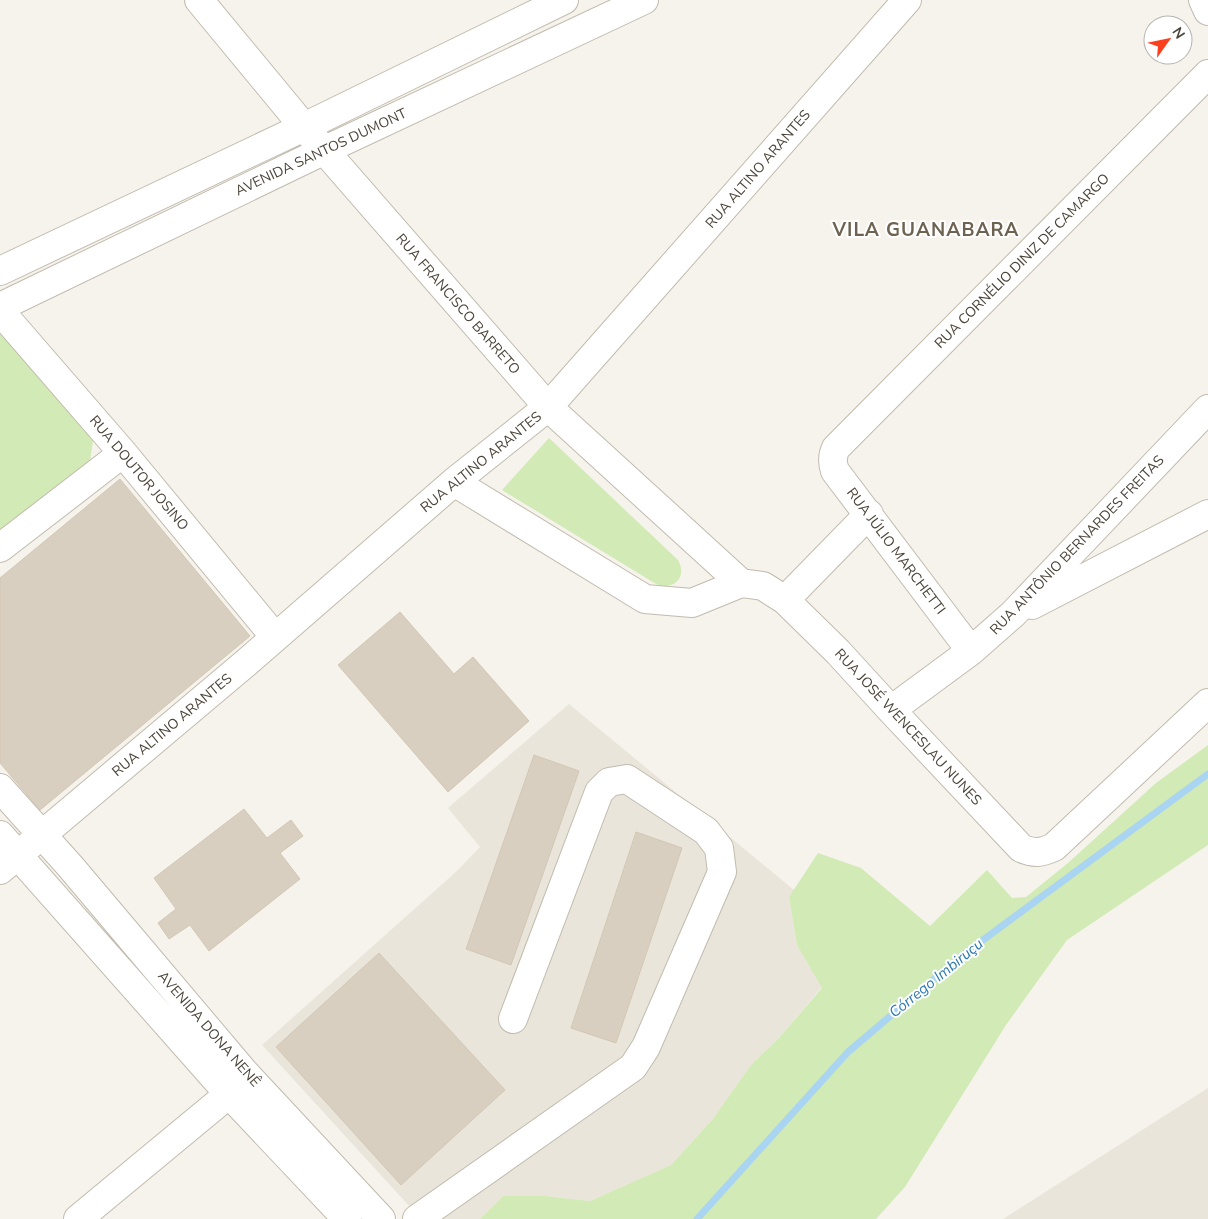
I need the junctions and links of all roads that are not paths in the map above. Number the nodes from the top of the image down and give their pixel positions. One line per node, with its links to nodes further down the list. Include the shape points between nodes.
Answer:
1 (200, 0): 8 (street, RUA FRANCISCO BARRETO)
2 (564, 0): 8 (street)
3 (644, 0): 9 (street, AVENIDA SANTOS DUMONT)
4 (907, 0): 13 (street, RUA ALTINO ARANTES)
5 (1203, 0): 6 (street)
6 (1208, 10)
7 (1208, 74): 15 (street, RUA CORNÉLIO DINIZ DE CAMARGO)
8 (304, 127): 9 (street, RUA FRANCISCO BARRETO); 10 (street)
9 (326, 150): 11 (street, AVENIDA SANTOS DUMONT); 13 (street, RUA FRANCISCO BARRETO)
10 (0, 271)
11 (0, 307)
12 (0, 311): 16 (street, RUA DOUTOR JOSINO)
13 (548, 407): 17 (street, RUA ALTINO ARANTES); 21 (street, RUA FRANCISCO BARRETO)
14 (1208, 408): 23 (street, RUA ANTÔNIO BERNARDES FREITAS)
15 (836, 448): 18 (street, RUA JÚLIO MARCHETTI, via 832,462 835,471)
16 (123, 452): 20 (street); 24 (street, RUA DOUTOR JOSINO)
17 (454, 482): 21 (street, via 645,599 692,603); 24 (street, RUA ALTINO ARANTES)
18 (869, 514): 22 (street); 25 (street, RUA JÚLIO MARCHETTI)
19 (1208, 514): 23 (street)
20 (0, 548)
21 (742, 583): 22 (street, RUA JOSÉ WENCESLAU NUNES, via 763,586)
22 (784, 600): 27 (street, RUA JOSÉ WENCESLAU NUNES)
23 (1013, 614): 25 (street, RUA ANTÔNIO BERNARDES FREITAS)
24 (275, 637): 30 (street, RUA ALTINO ARANTES)
25 (972, 650): 27 (street, RUA ANTÔNIO BERNARDES FREITAS)
26 (1208, 703): 27 (street, RUA JOSÉ WENCESLAU NUNES, via 1054,847 1032,853 1021,848)
27 (891, 710)
28 (0, 788): 30 (street, AVENIDA DONA NENÊ)
29 (0, 835): 31 (street, AVENIDA DONA NENÊ)
30 (41, 836): 31 (street, RUA ALTINO ARANTES); 33 (street, AVENIDA DONA NENÊ)
31 (9, 863): 34 (street, AVENIDA DONA NENÊ)
32 (513, 1019): 38 (street, via 599,792 609,782 626,779 706,831 719,848 722,872 646,1047 633,1067)
33 (244, 1072): 34 (street); 37 (street, AVENIDA DONA NENÊ)
34 (229, 1094): 35 (street); 36 (street, AVENIDA DONA NENÊ)
35 (78, 1219)
36 (347, 1219)
37 (381, 1219)
38 (416, 1219)

